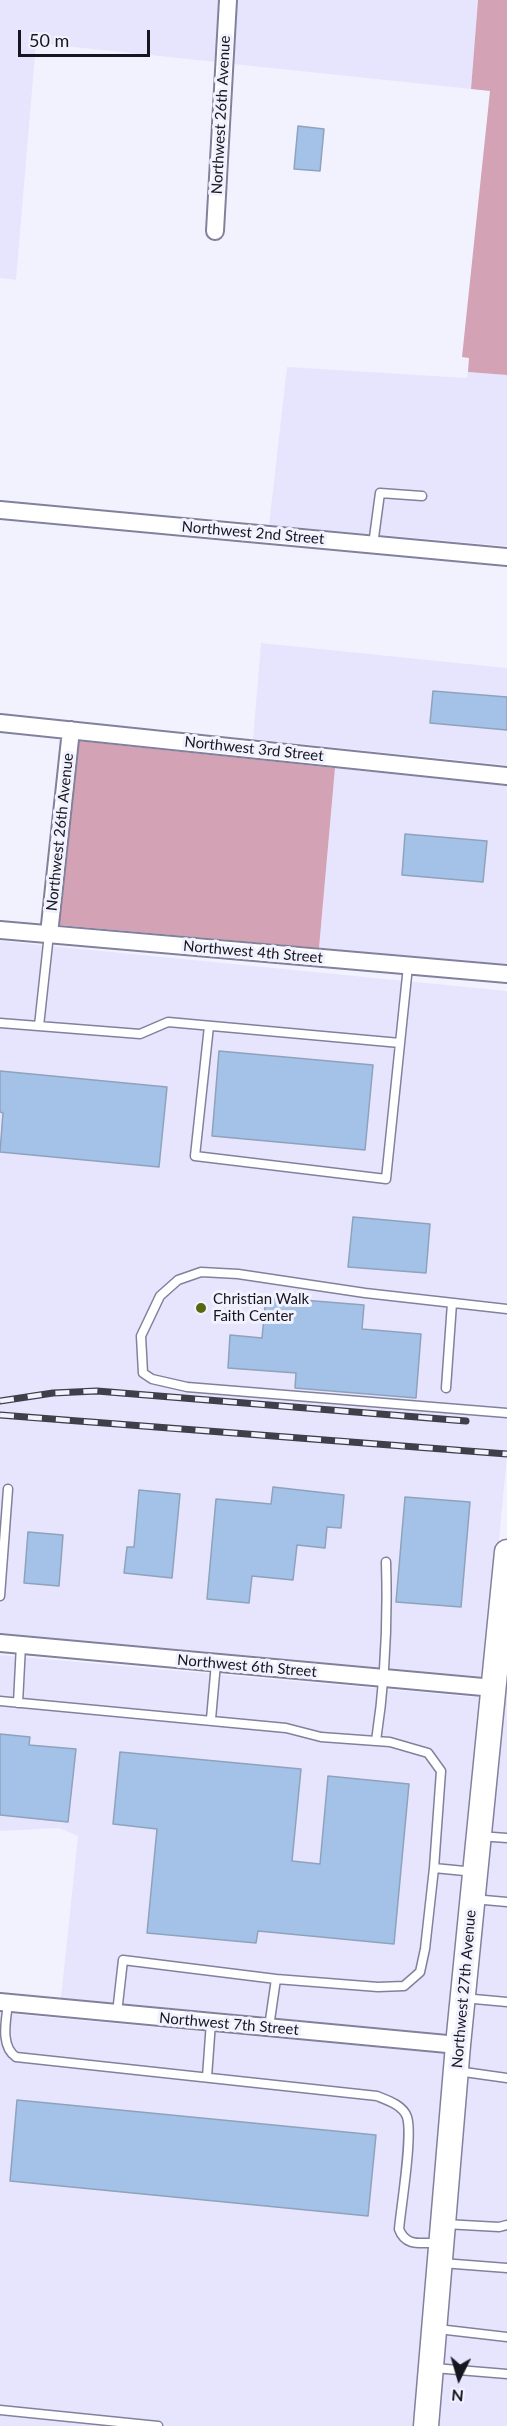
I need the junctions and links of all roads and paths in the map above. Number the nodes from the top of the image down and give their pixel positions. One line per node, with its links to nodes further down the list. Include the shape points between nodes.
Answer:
1 (228, 0): 2 (street, Northwest 26th Avenue)
2 (215, 231)
3 (422, 496): 5 (lane, via 380,493)
4 (0, 510): 5 (street, Northwest 2nd Street)
5 (373, 544): 6 (street, Northwest 2nd Street)
6 (507, 557)
7 (0, 723): 8 (street, Northwest 3rd Street)
8 (71, 730): 9 (street, Northwest 3rd Street); 11 (street, Northwest 26th Avenue)
9 (507, 776)
10 (0, 930): 11 (street, Northwest 4th Street)
11 (49, 934): 12 (street, Northwest 4th Street); 15 (lane)
12 (408, 966): 13 (street, Northwest 4th Street); 17 (lane)
13 (507, 974)
14 (0, 1023): 15 (lane)
15 (39, 1026): 16 (lane, via 140,1034 168,1022)
16 (209, 1026): 17 (lane); 17 (lane, via 195,1156 386,1179)
17 (400, 1043)
18 (452, 1303): 19 (lane); 20 (lane); 21 (lane, via 201,1272 178,1280 159,1296 141,1336 143,1373 152,1380 187,1387)
19 (507, 1309)
20 (446, 1388)
21 (507, 1413)
22 (8, 1489): 25 (lane)
23 (507, 1552): 31 (main road, Northwest 27th Avenue)
24 (386, 1562): 30 (lane)
25 (1, 1568): 26 (lane)
26 (0, 1596)
27 (0, 1643): 28 (street, Northwest 6th Street)
28 (21, 1645): 29 (street, Northwest 6th Street); 33 (lane)
29 (216, 1663): 30 (street, Northwest 6th Street); 34 (lane)
30 (385, 1679): 31 (street, Northwest 6th Street); 35 (lane)
31 (500, 1689): 36 (main road, Northwest 27th Avenue)
32 (0, 1701): 33 (lane)
33 (18, 1703): 34 (lane)
34 (211, 1719): 35 (lane)
35 (376, 1742): 38 (lane, via 428,1753 441,1771)
36 (479, 1836): 37 (lane); 39 (main road, Northwest 27th Avenue)
37 (507, 1838)
38 (434, 1868): 39 (lane); 42 (lane, via 420,1972 404,1986)
39 (476, 1872): 40 (main road, Northwest 27th Avenue)
40 (473, 1899): 41 (lane); 43 (main road, Northwest 27th Avenue)
41 (507, 1902)
42 (276, 1979): 46 (lane, via 123,1960); 48 (lane)
43 (463, 1998): 44 (lane); 49 (main road, Northwest 27th Avenue)
44 (507, 2002)
45 (4, 2003): 46 (street, Northwest 7th Street); 51 (lane, via 4,2038 9,2053 16,2057)
46 (117, 2013): 47 (street, Northwest 7th Street)
47 (212, 2022): 48 (street, Northwest 7th Street); 51 (lane)
48 (269, 2028): 49 (street, Northwest 7th Street)
49 (458, 2045): 50 (main road, Northwest 27th Avenue)
50 (456, 2071): 52 (lane); 54 (main road, Northwest 27th Avenue)
51 (207, 2077): 54 (lane, via 377,2096 399,2106 407,2116 408,2138 399,2229 408,2242)
52 (507, 2078)
53 (507, 2225): 54 (lane)
54 (441, 2243): 55 (lane); 56 (main road, Northwest 27th Avenue)
55 (507, 2268)
56 (434, 2328): 57 (lane); 58 (main road, Northwest 27th Avenue)
57 (507, 2337)
58 (431, 2368): 59 (lane); 62 (main road, Northwest 27th Avenue)
59 (507, 2374)
60 (0, 2410): 61 (lane)
61 (158, 2426)
62 (426, 2426)

